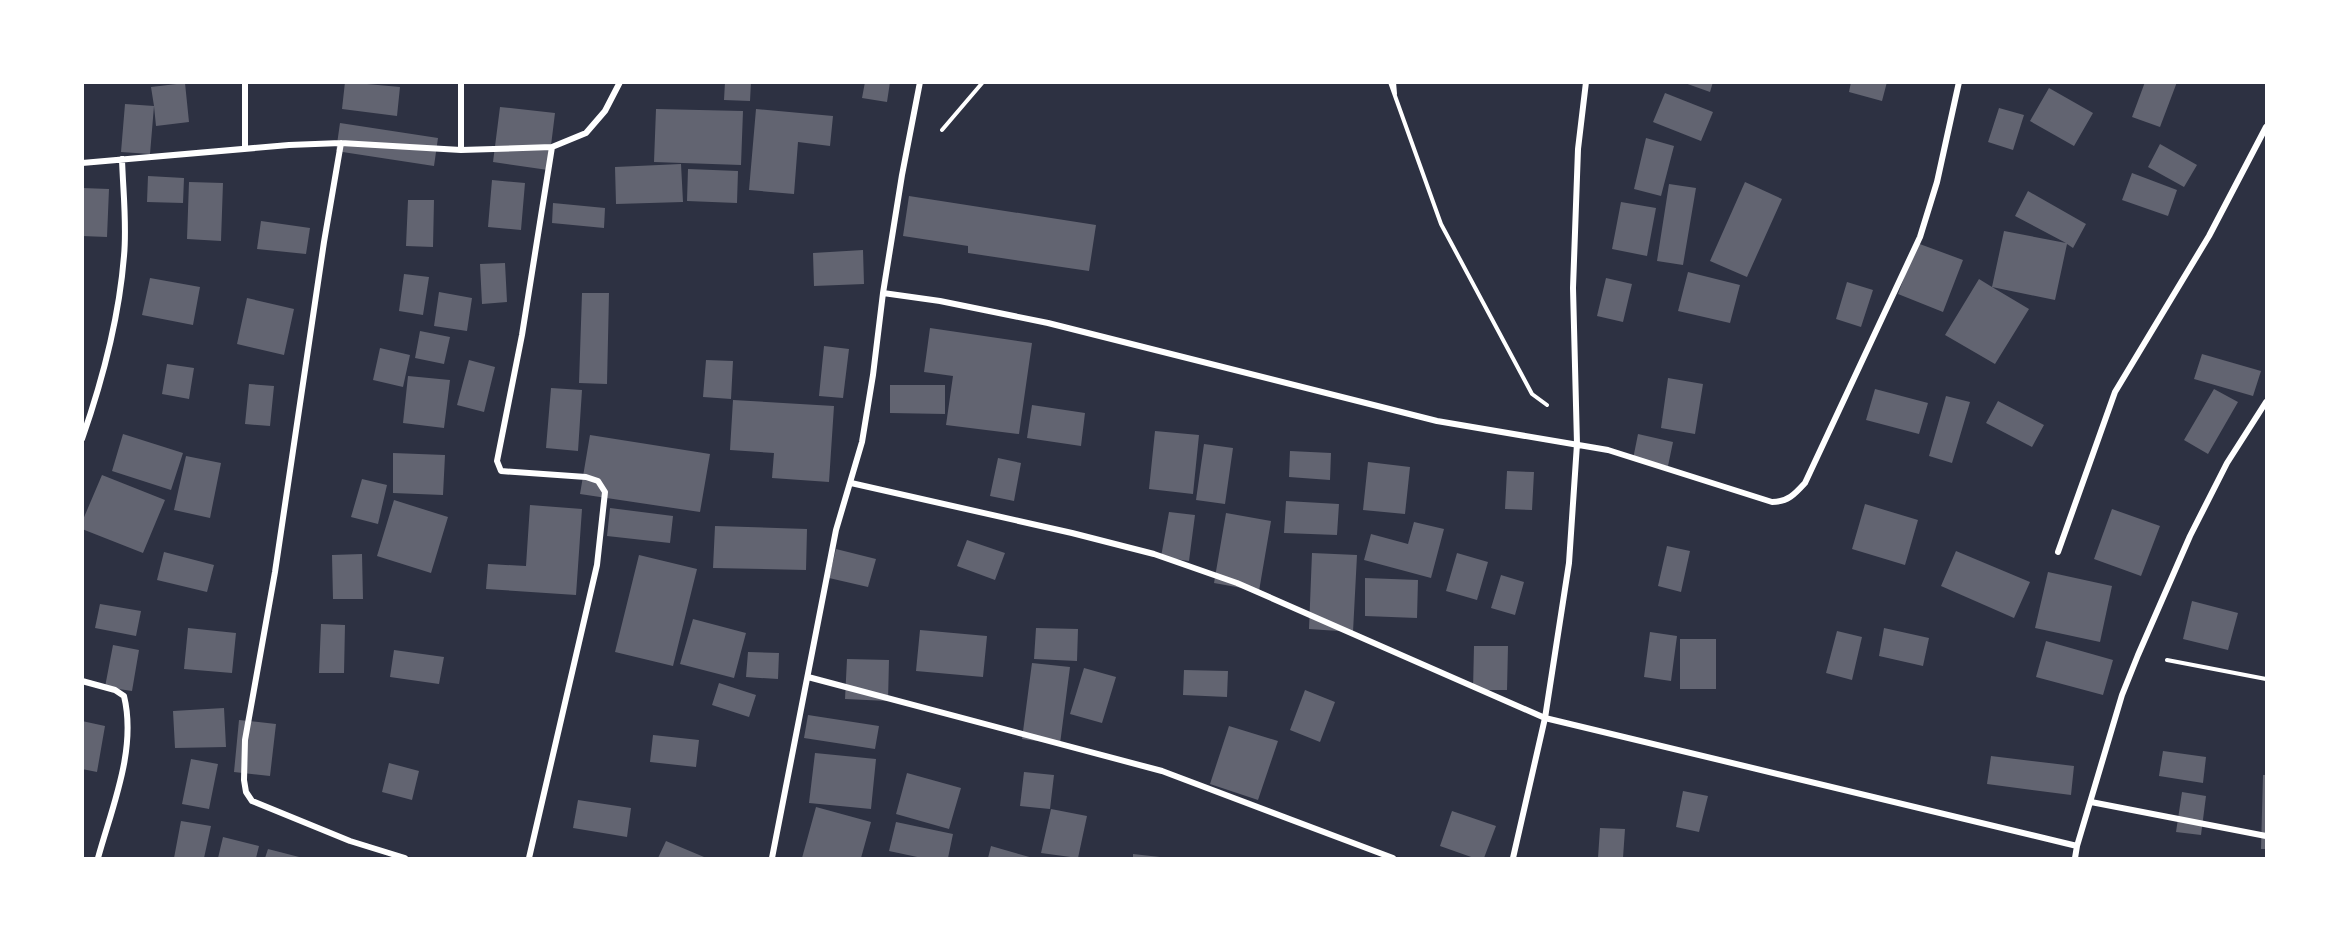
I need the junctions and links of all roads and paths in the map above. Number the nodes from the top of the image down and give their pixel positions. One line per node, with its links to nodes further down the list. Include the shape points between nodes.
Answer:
1 (245, 82): 12 (street)
2 (461, 82): 14 (street)
3 (620, 82): 13 (street, via 605,111 586,133)
4 (920, 82): 17 (street)
5 (1390, 82): 9 (path)
6 (1395, 82): 9 (path)
7 (1586, 82): 19 (street, via 1578,149 1573,288)
8 (1959, 82): 21 (street, via 1937,182 1920,237 1805,483 1794,496 1772,502 1608,450)
9 (1395, 100): 19 (path, via 1441,224 1532,394)
10 (2266, 127): 23 (street, via 2209,236 2115,392)
11 (341, 143): 12 (street); 14 (street); 33 (street, via 245,740 244,780 252,801 350,841)
12 (245, 147): 15 (street)
13 (552, 147): 14 (street); 34 (street, via 497,461 501,471 586,477 598,481 605,492 597,565)
14 (461, 150)
15 (122, 159): 16 (street); 20 (street, via 124,253 120,297 98,396)
16 (82, 163)
17 (883, 293): 21 (street, via 1048,323 1437,421); 22 (street, via 862,442)
18 (2266, 402): 24 (street, via 2227,463 2190,536)
19 (1577, 426): 21 (street)
20 (82, 439)
21 (1577, 444): 28 (street, via 1569,563)
22 (851, 483): 25 (street, via 836,530); 28 (street, via 1154,554 1237,583)
23 (2058, 552)
24 (2138, 655): 26 (path); 29 (street, via 2122,695)
25 (808, 677): 35 (street); 36 (street, via 1162,771)
26 (2266, 679)
27 (82, 681): 32 (street, via 115,690 124,696 128,710 125,759)
28 (1545, 718): 31 (street); 37 (street)
29 (2091, 802): 30 (street); 31 (street)
30 (2266, 836)
31 (2077, 846): 38 (street)
32 (98, 858)
33 (405, 858)
34 (529, 858)
35 (772, 858)
36 (1393, 858)
37 (1513, 858)
38 (2075, 858)

